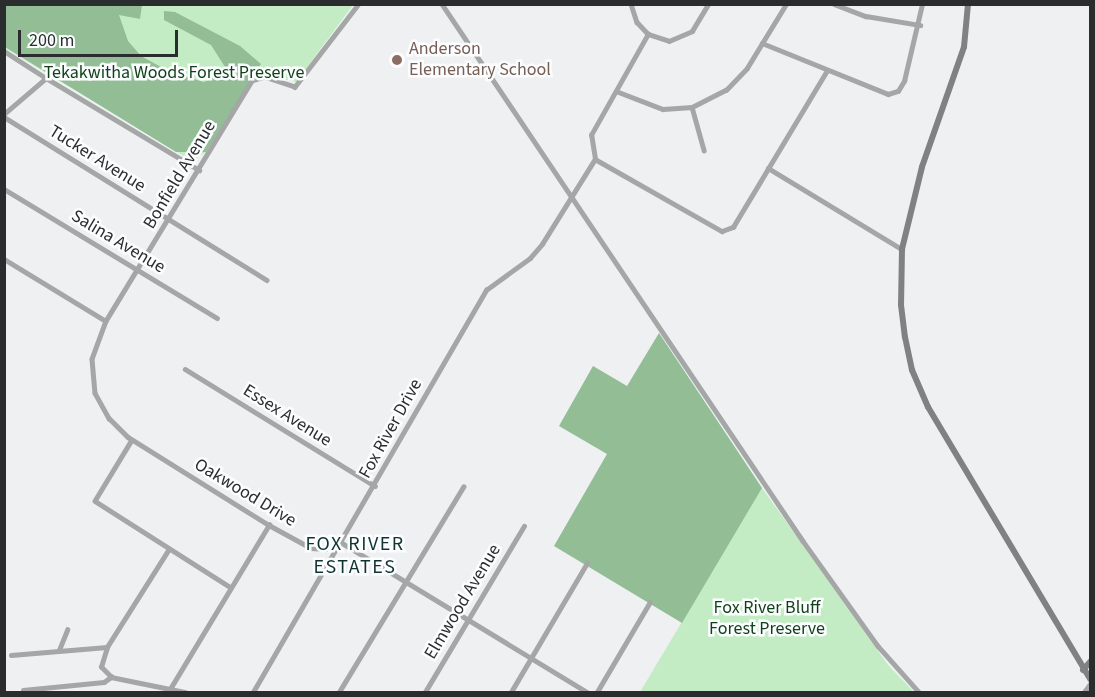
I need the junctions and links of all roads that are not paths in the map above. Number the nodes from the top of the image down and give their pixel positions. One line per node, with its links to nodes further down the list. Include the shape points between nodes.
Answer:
1 (359, 4): 21 (street, Bonfield Avenue, via 295,87 264,77 252,81)
2 (442, 4): 23 (street)
3 (631, 4): 10 (street, via 637,22)
4 (708, 4): 10 (street, via 692,31 682,38 669,41)
5 (786, 4): 11 (street)
6 (834, 4): 9 (street, via 866,16)
7 (922, 4): 9 (street)
8 (968, 4): 25 (main road, via 961,58 922,166)
9 (920, 25): 13 (street, via 898,91 888,94)
10 (648, 34): 15 (street)
11 (762, 43): 13 (street); 16 (street, via 726,90)
12 (4, 51): 14 (street)
13 (826, 72): 20 (street)
14 (46, 78): 17 (street); 21 (street)
15 (616, 91): 16 (street, via 663,109); 19 (street, via 591,135)
16 (692, 107): 18 (street)
17 (4, 116): 24 (street, Tucker Avenue)
18 (704, 150)
19 (595, 159): 20 (street, via 722,231 733,227); 23 (street, Fox River Drive)
20 (768, 168): 25 (street)
21 (199, 170): 24 (street, Bonfield Avenue)
22 (4, 189): 27 (street, Salina Avenue)
23 (571, 197): 33 (street, Fox River Drive, via 530,258 486,290); 63 (street, via 809,549 878,646)
24 (169, 220): 27 (street, Bonfield Avenue); 28 (street, Tucker Avenue)
25 (902, 249): 50 (main road, via 903,322 912,370 928,408)
26 (4, 259): 30 (street)
27 (138, 270): 29 (street, Salina Avenue); 30 (street, Bonfield Avenue)
28 (267, 280)
29 (217, 318)
30 (106, 321): 32 (street, Oakwood Drive, via 92,358 93,384 109,418)
31 (185, 369): 33 (street, Essex Avenue)
32 (132, 440): 35 (street, Oakwood Drive); 38 (street, via 95,501)
33 (375, 486): 37 (street, Fox River Drive)
34 (463, 487): 40 (street)
35 (269, 525): 37 (street, Oakwood Drive, via 311,548 328,549); 41 (street)
36 (524, 526): 43 (street, Elmwood Avenue)
37 (342, 543): 40 (street); 57 (street, Fox River Drive)
38 (169, 549): 41 (street); 45 (street)
39 (587, 563): 48 (street)
40 (407, 583): 43 (street); 58 (street)
41 (230, 587): 54 (street)
42 (650, 602): 62 (street)
43 (468, 620): 48 (street); 59 (street, Elmwood Avenue)
44 (67, 630): 46 (street)
45 (107, 647): 46 (street); 51 (street, via 101,667)
46 (59, 650): 47 (street)
47 (11, 655)
48 (532, 658): 60 (street); 61 (street)
49 (1090, 662): 50 (main road)
50 (1083, 670): 52 (main road)
51 (111, 677): 54 (street); 55 (street, via 104,682)
52 (1090, 679)
53 (1090, 684): 64 (street)
54 (170, 689): 56 (street)
55 (23, 690)
56 (185, 693)
57 (253, 693)
58 (339, 693)
59 (425, 693)
60 (511, 693)
61 (587, 693)
62 (597, 693)
63 (919, 693)
64 (1084, 693)

